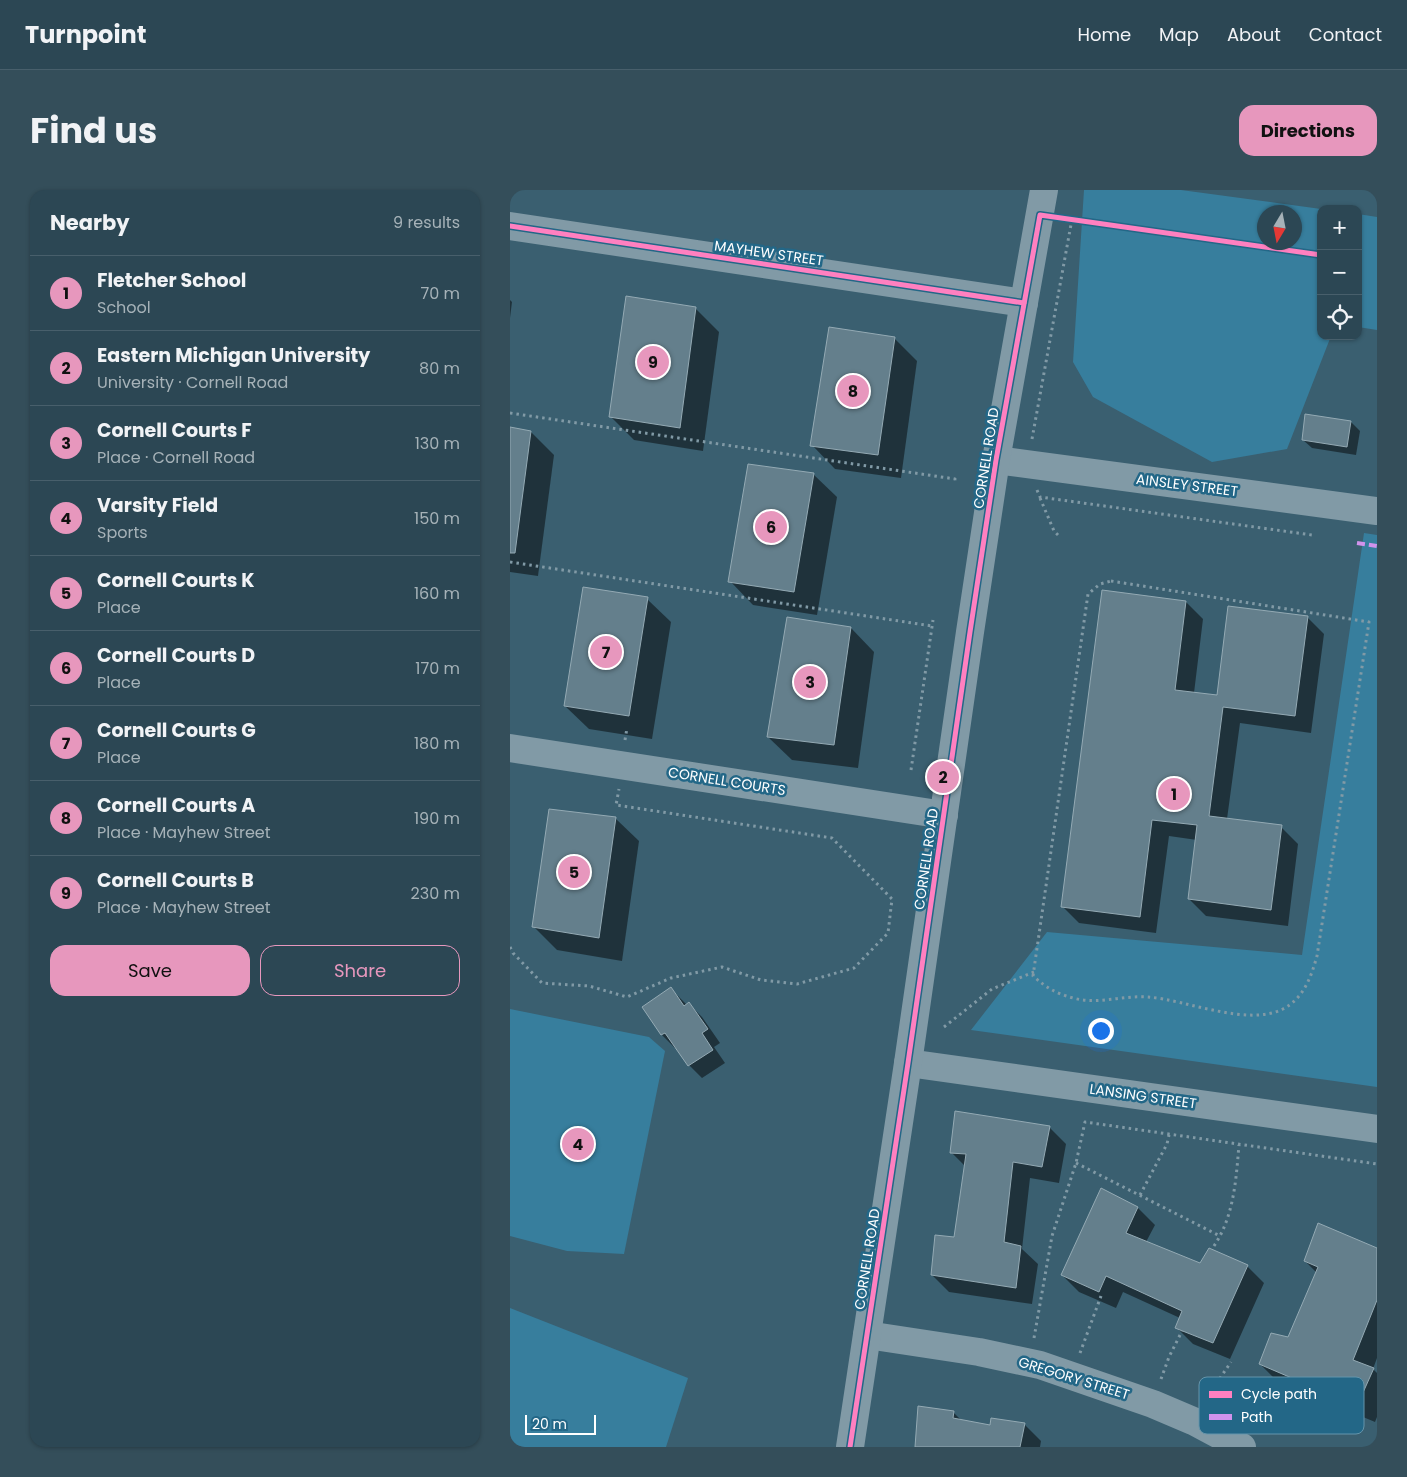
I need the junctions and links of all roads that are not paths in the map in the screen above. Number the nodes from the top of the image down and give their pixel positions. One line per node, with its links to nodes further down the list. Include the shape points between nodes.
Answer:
1 (1044, 190): 3 (street, CORNELL ROAD)
2 (510, 226): 3 (street, MAYHEW STREET)
3 (1024, 303): 4 (street, CORNELL ROAD)
4 (996, 460): 5 (street, AINSLEY STREET); 7 (street, CORNELL ROAD)
5 (1377, 511)
6 (510, 748): 7 (street, CORNELL COURTS)
7 (944, 815): 8 (street, CORNELL ROAD)
8 (908, 1064): 9 (street, LANSING STREET); 10 (street, CORNELL ROAD)
9 (1377, 1129)
10 (867, 1334): 11 (street, GREGORY STREET, via 1040,1364 1153,1404); 13 (street, CORNELL ROAD)
11 (1199, 1424)
12 (1218, 1434): 14 (street, GREGORY STREET)
13 (850, 1447)
14 (1242, 1447)

